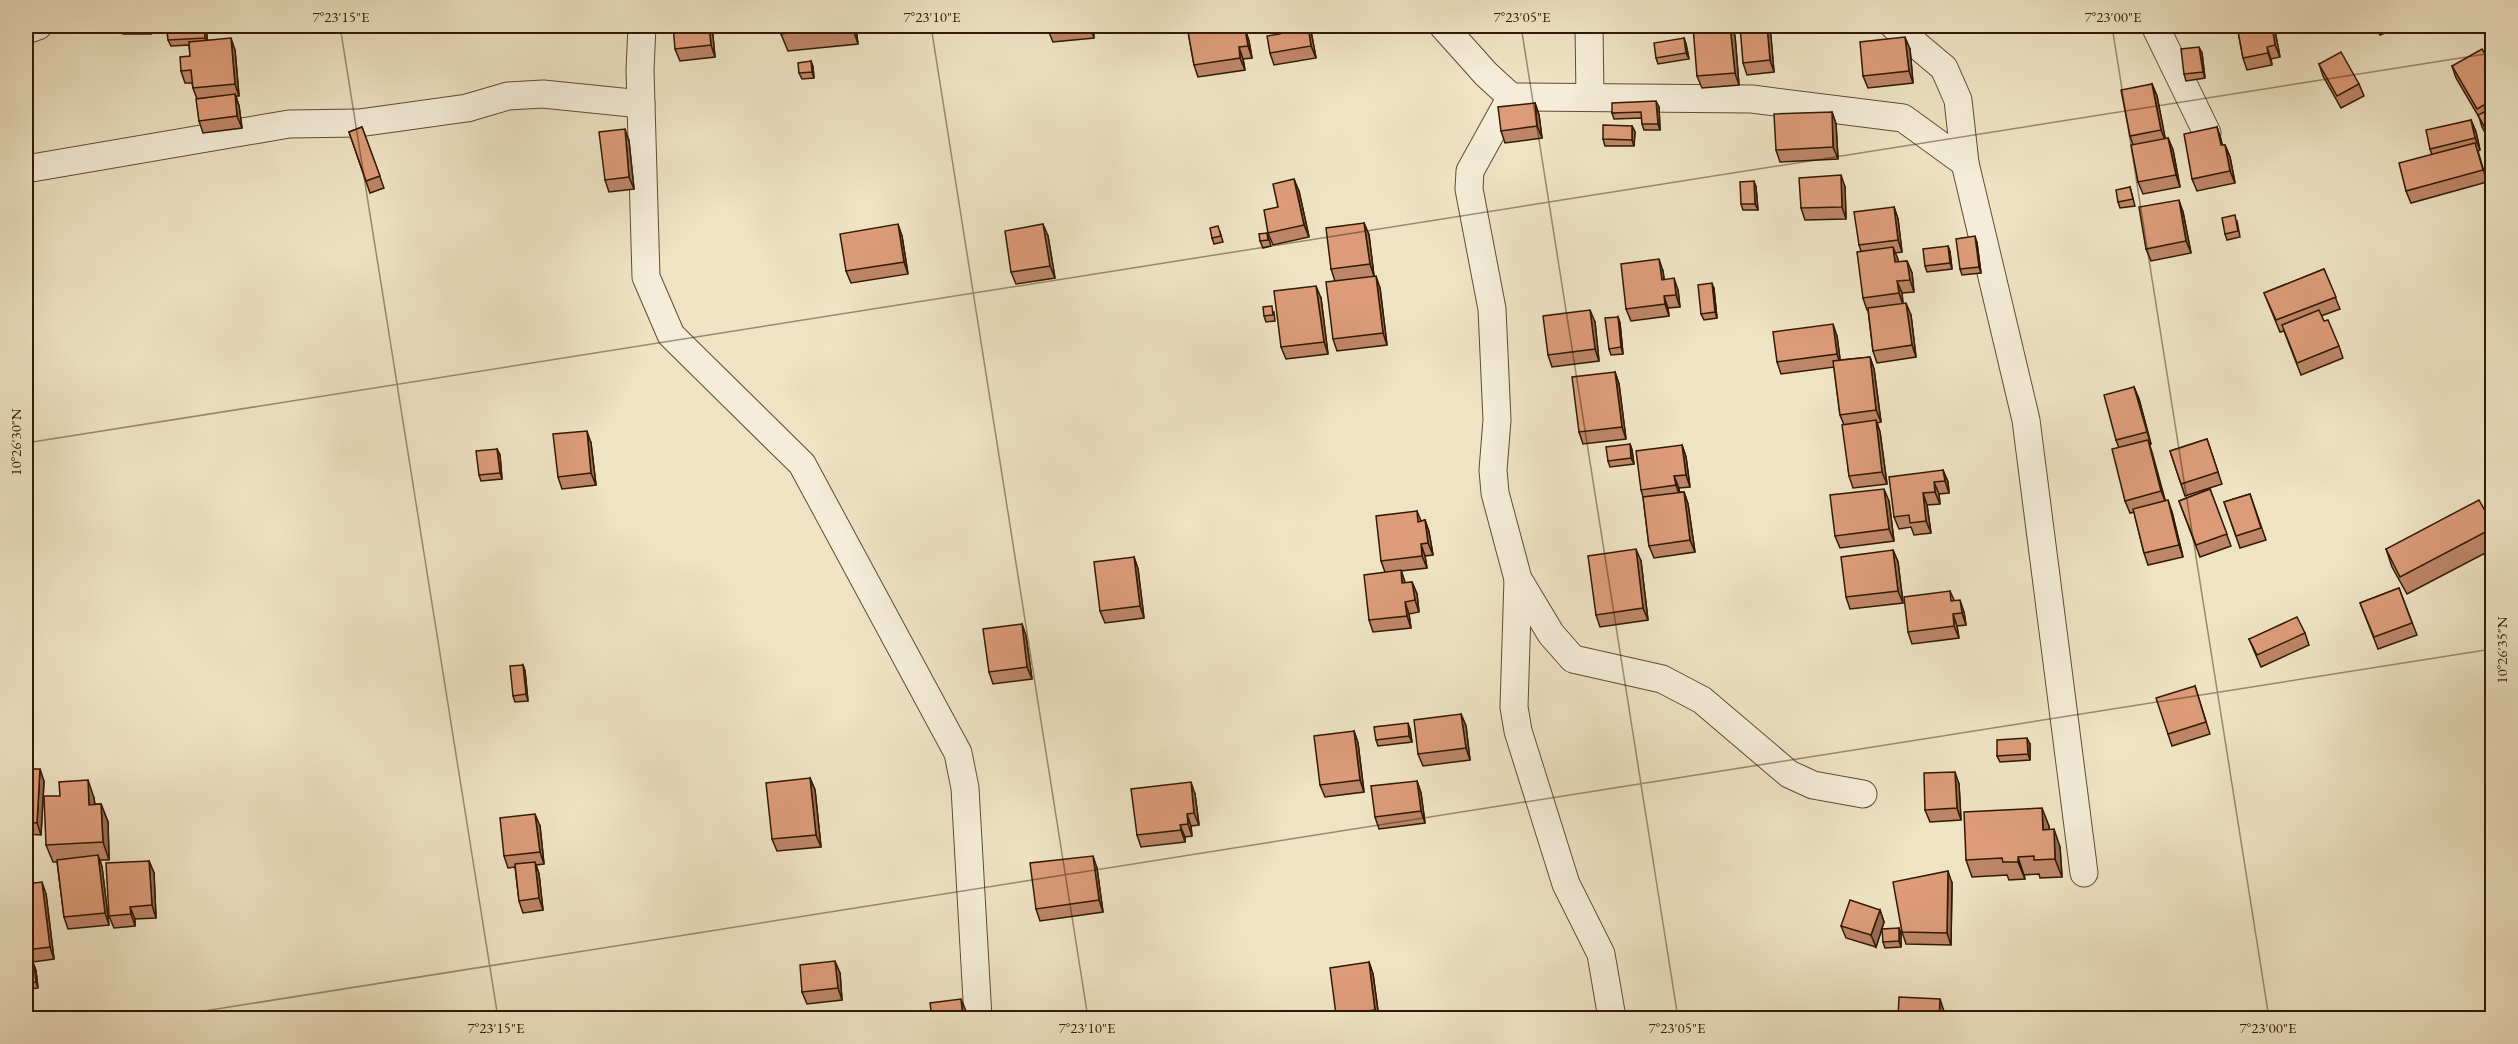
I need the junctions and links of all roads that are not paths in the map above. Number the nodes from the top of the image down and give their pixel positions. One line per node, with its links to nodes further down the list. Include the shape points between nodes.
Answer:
1 (38, 26): 7 (street)
2 (642, 26): 10 (street)
3 (1443, 26): 8 (street)
4 (1589, 26): 9 (street)
5 (1894, 26): 12 (street, via 1944,68 1958,100)
6 (2155, 26): 11 (street)
7 (26, 30)
8 (1511, 97): 9 (street); 14 (street, via 1470,171 1469,189 1492,309 1497,420 1493,470)
9 (1590, 97): 12 (street, via 1752,99 1903,118)
10 (641, 104): 13 (street, via 543,94 508,96 467,108 359,123 289,124); 17 (street, via 646,277 671,335 802,464 958,753 965,788)
11 (2207, 133)
12 (1965, 162): 16 (street, via 2026,420)
13 (26, 170)
14 (1518, 579): 15 (street, via 1551,634 1573,659 1662,680 1702,700 1789,774 1813,785); 18 (street, via 1514,707 1518,731 1566,884 1601,954)
15 (1863, 794)
16 (2084, 873)
17 (978, 1018)
18 (1612, 1018)

